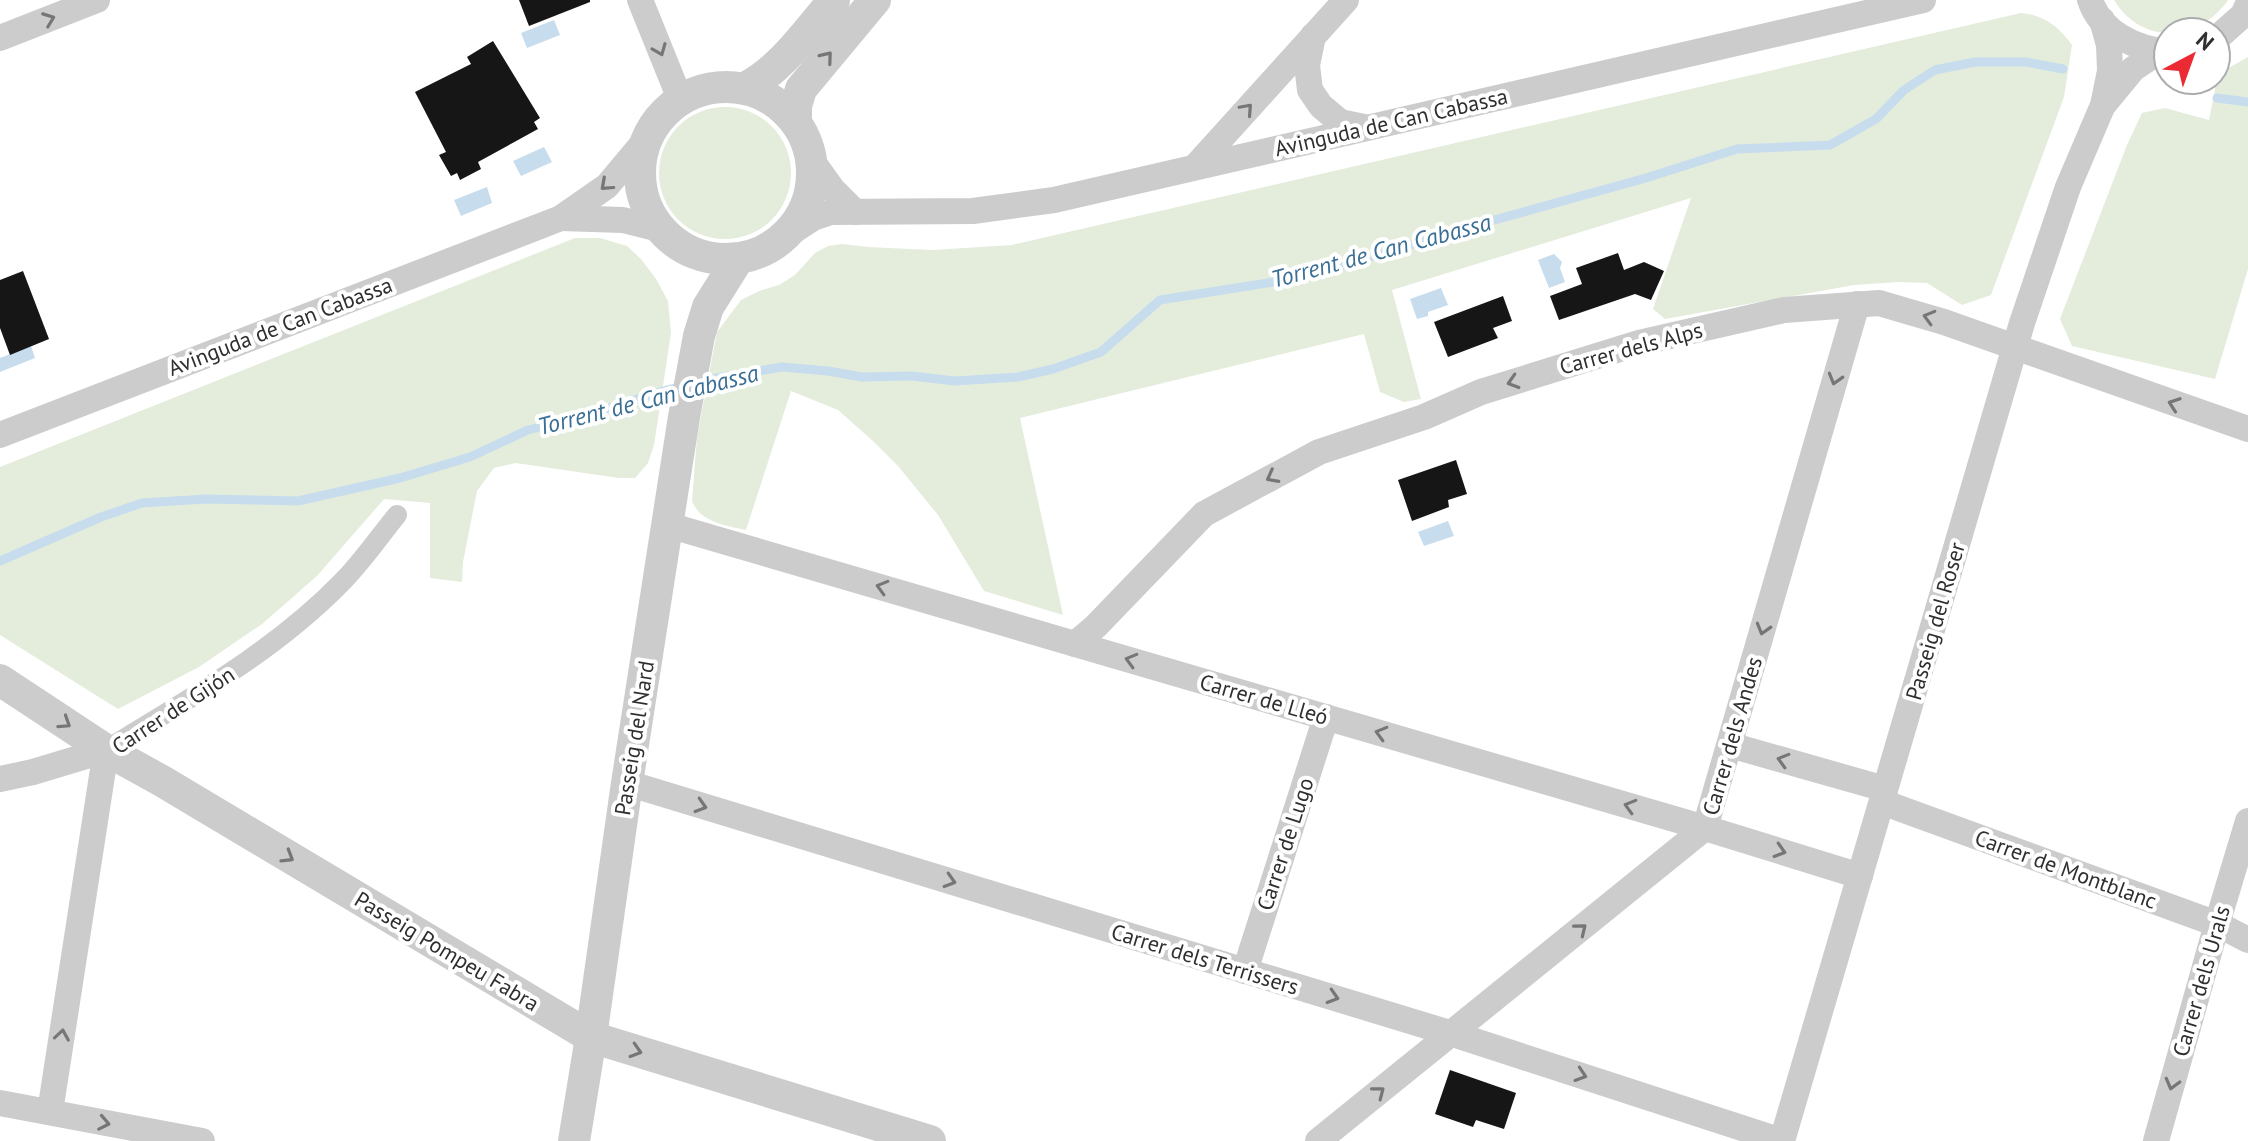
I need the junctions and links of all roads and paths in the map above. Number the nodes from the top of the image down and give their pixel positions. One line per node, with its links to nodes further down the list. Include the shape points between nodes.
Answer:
1 (97, 0): 11 (street, one-way to 1)
2 (640, 0): 15 (street, one-way to 15)
3 (834, 0): 14 (street, via 789,53)
4 (875, 0): 17 (street, one-way to 4, via 801,89)
5 (1346, 0): 10 (street)
6 (1923, 0): 18 (street, Avinguda de Can Cabassa)
7 (2248, 4): 9 (street)
8 (2091, 6): 12 (street, via 2108,28); 16 (street, Passeig del Roser, via 2109,45)
9 (2232, 26)
10 (1313, 36): 18 (street, via 1307,65 1310,90 1340,122); 21 (street, one-way to 10)
11 (0, 38)
12 (2152, 50)
13 (2152, 58): 16 (street, Passeig del Roser, via 2133,69)
14 (745, 88): 15 (street, via 714,87); 17 (street, via 765,96)
15 (680, 99): 19 (street, via 655,122)
16 (2103, 105): 29 (street, Passeig del Roser, via 2068,187)
17 (796, 122): 20 (street)
18 (1368, 128): 21 (street, Avinguda de Can Cabassa)
19 (643, 143): 23 (street, Avinguda de Can Cabassa, one-way to 23, via 607,186); 25 (street, via 639,183 648,212)
20 (813, 162): 22 (street); 24 (street, via 807,204)
21 (1195, 167): 22 (street, Avinguda de Can Cabassa, via 1054,200 986,209)
22 (855, 212): 24 (street, Avinguda de Can Cabassa, via 831,212)
23 (561, 218): 25 (street, Avinguda de Can Cabassa, via 640,223); 31 (street, Avinguda de Can Cabassa)
24 (793, 231): 26 (street, via 772,249)
25 (671, 239): 26 (street, via 708,258); 28 (street, Passeig del Nard, via 693,269)
26 (738, 259): 28 (street, Passeig del Nard, via 708,307)
27 (1857, 304): 29 (street, Carrer dels Alps, one-way to 27, via 1879,303); 34 (street, Carrer dels Alps, one-way to 34, via 1784,310 1639,343 1481,392 1319,452 1204,514); 37 (street, Carrer dels Andes, one-way to 37)
28 (699, 336): 33 (street, Passeig del Nard)
29 (2015, 348): 30 (street, Carrer dels Alps, one-way to 29); 41 (street, Passeig del Roser)
30 (2248, 429)
31 (0, 435)
32 (397, 515): 38 (street, Carrer de Gijón, via 344,581 277,639)
33 (668, 525): 34 (street, Carrer de Lleó, one-way to 33); 40 (street, Passeig del Nard)
34 (1075, 644): 36 (street, Carrer de Lleó, one-way to 34)
35 (0, 680): 38 (street, Passeig Pompeu Fabra, one-way to 38)
36 (1326, 717): 43 (street, Carrer de Lleó, one-way to 36); 47 (street, Carrer de Lugo)
37 (1730, 745): 41 (street, Carrer de Montblanc, one-way to 37); 43 (street, Carrer dels Andes)
38 (106, 750): 39 (street); 49 (street, Passeig Pompeu Fabra, one-way to 49); 51 (street, Carrer de Gijón, one-way to 38)
39 (0, 779)
40 (627, 783): 47 (street, Carrer dels Terrissers, one-way to 47); 49 (street, Passeig del Nard)
41 (1883, 795): 44 (street, Passeig del Roser); 45 (street, Carrer de Montblanc)
42 (2248, 821): 45 (street, Carrer dels Urals)
43 (1705, 828): 44 (street, Carrer de Lleó, one-way to 44); 48 (street, Carrer dels Andes, one-way to 43)
44 (1860, 876): 56 (street, Passeig del Roser)
45 (2217, 924): 46 (street, Carrer de Montblanc); 57 (street, Carrer dels Urals, one-way to 57)
46 (2248, 940)
47 (1245, 971): 48 (street, Carrer dels Terrissers, one-way to 48)
48 (1453, 1034): 55 (street, Carrer dels Andes, one-way to 48); 56 (street, Carrer dels Terrissers, one-way to 56)
49 (591, 1037): 53 (street, Passeig del Nard); 54 (street, Passeig Pompeu Fabra, one-way to 54)
50 (0, 1103): 51 (street)
51 (50, 1112): 52 (street, one-way to 52)
52 (202, 1141)
53 (574, 1141)
54 (930, 1141)
55 (1318, 1141)
56 (1782, 1141)
57 (2156, 1141)

